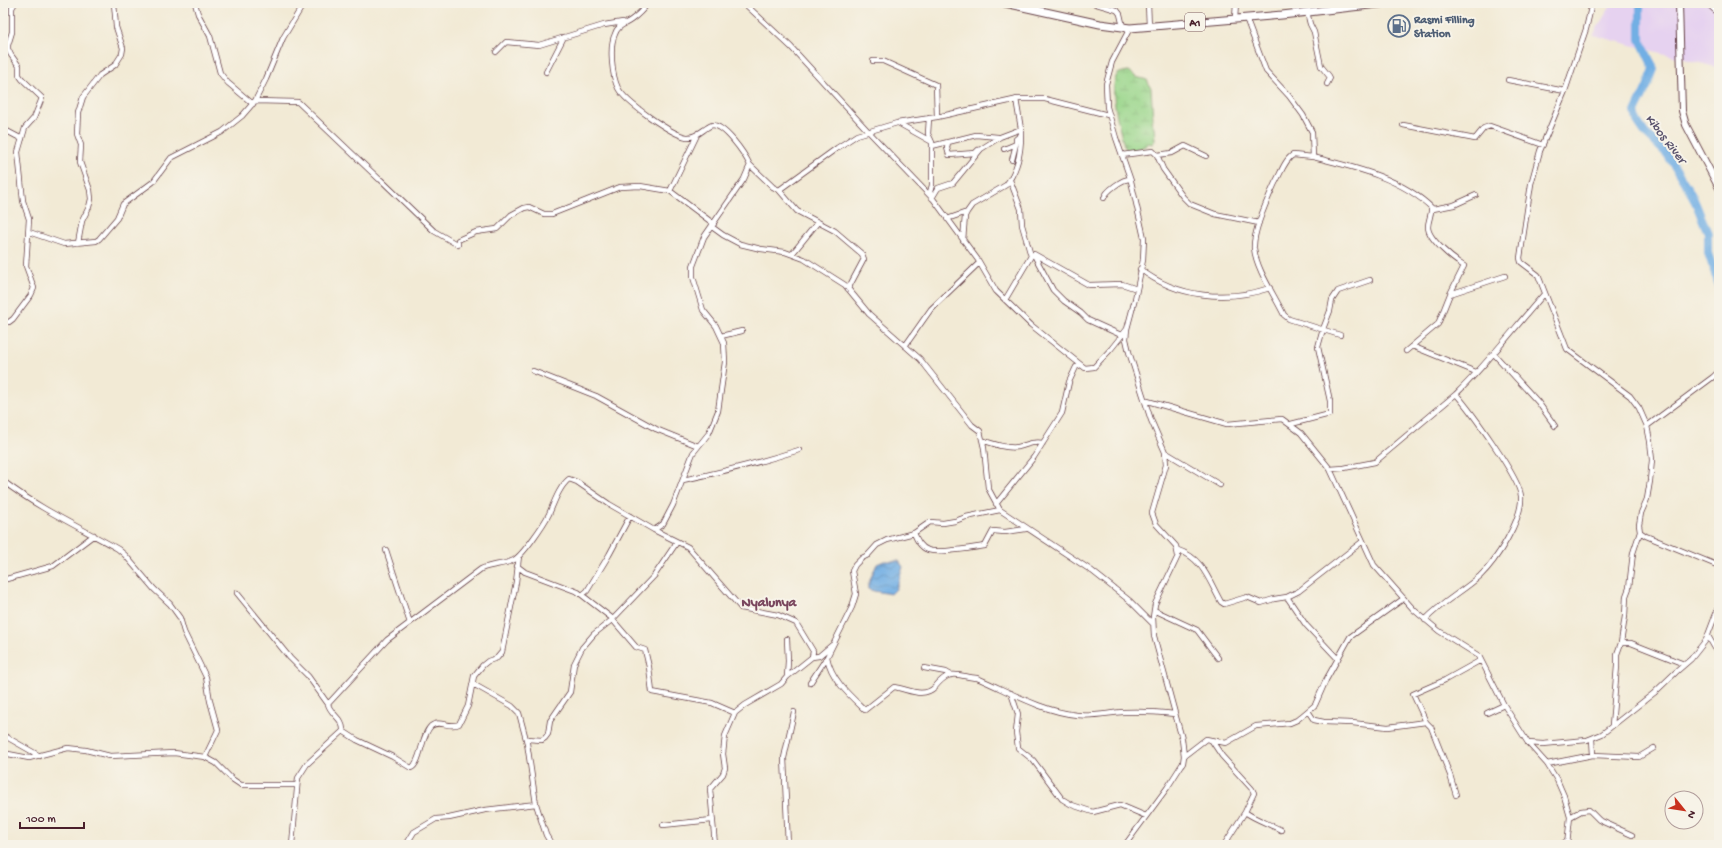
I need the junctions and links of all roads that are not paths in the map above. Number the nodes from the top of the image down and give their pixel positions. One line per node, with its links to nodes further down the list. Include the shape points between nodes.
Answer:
1 (15, 3): 43 (street, via 12,8 12,32 8,49 19,66 22,80 42,98 34,118 25,128)
2 (114, 3): 72 (street, via 122,54 115,65 100,75 83,97 78,113 80,162 91,199 82,221)
3 (195, 3): 31 (street, via 210,36 220,73 228,84)
4 (304, 3): 31 (street, via 283,38)
5 (648, 3): 20 (street)
6 (744, 3): 39 (street, via 791,47)
7 (1005, 3): 21 (highway, A1, via 1052,15)
8 (1093, 3): 21 (street, via 1117,10)
9 (1148, 3): 22 (street)
10 (1236, 3): 19 (street)
11 (1387, 3): 15 (highway, A1)
12 (1592, 3): 29 (street)
13 (1679, 3): 58 (main road, via 1682,111 1686,125)
14 (1707, 3): 17 (street)
15 (1352, 5): 16 (highway, A1)
16 (1307, 12): 18 (highway, A1); 28 (street, via 1314,32 1320,66 1330,78)
17 (1719, 14)
18 (1246, 18): 19 (highway, A1); 53 (street, via 1266,71 1289,96 1312,132)
19 (1235, 19): 22 (highway, A1)
20 (629, 22): 23 (street, via 604,25); 40 (street, via 619,26 614,34 613,72 618,88 627,99 670,130 689,137)
21 (1127, 27): 22 (highway, A1); 32 (street, via 1106,84)
22 (1149, 27)
23 (564, 36): 24 (street, via 539,45 506,42); 26 (street)
24 (496, 52)
25 (873, 61): 33 (street, via 883,61 936,85)
26 (546, 72)
27 (1508, 80): 29 (street)
28 (1327, 84)
29 (1565, 91): 47 (street)
30 (1016, 99): 32 (street, via 1045,99); 33 (street); 38 (street)
31 (254, 103): 60 (street, via 298,102 434,232 458,245 458,240 476,232 497,229 511,215 524,208 529,207 544,214 552,214 620,186); 72 (street, via 222,132 171,158 153,182 123,204 117,218 96,241)
32 (1108, 115): 50 (street)
33 (937, 116): 34 (street)
34 (929, 118): 35 (street); 45 (street, via 928,134)
35 (897, 123): 39 (street); 45 (street)
36 (1403, 125): 47 (street, via 1476,139 1484,128 1490,126)
37 (3, 129): 43 (street)
38 (1021, 129): 41 (street); 42 (street)
39 (868, 131): 59 (street, via 837,148); 62 (street)
40 (698, 133): 55 (street, via 712,125 721,127); 60 (street)
41 (1021, 135): 46 (street, via 1016,139); 57 (street, via 1019,156)
42 (1000, 137): 44 (street, via 976,136); 48 (street)
43 (22, 139): 70 (street, via 18,152)
44 (948, 142): 45 (street); 48 (street, via 949,155 975,153)
45 (932, 144): 62 (street)
46 (1016, 144): 49 (street); 54 (street)
47 (1543, 145): 82 (street, via 1531,184 1520,258 1521,262 1536,272)
48 (980, 149): 62 (street, via 953,183 938,188)
49 (1004, 149)
50 (1122, 155): 51 (street, via 1150,151); 56 (street)
51 (1157, 155): 52 (street, via 1172,153 1183,146); 68 (street, via 1163,169 1190,204 1215,214)
52 (1206, 156)
53 (1313, 157): 64 (street, via 1381,177 1403,188); 68 (street, via 1290,156 1269,195)
54 (1012, 160)
55 (750, 165): 59 (street); 69 (street, via 744,180)
56 (1130, 178): 63 (street, via 1110,189); 76 (street, via 1144,238)
57 (1010, 180): 65 (street, via 972,204); 74 (street, via 1021,209 1022,225)
58 (1719, 188)
59 (779, 190): 67 (street, via 797,211)
60 (670, 191): 69 (street)
61 (1476, 195): 64 (street, via 1454,205)
62 (932, 198): 66 (street)
63 (1104, 198)
64 (1431, 208): 83 (street, via 1428,232 1450,257 1464,266)
65 (967, 212): 66 (street); 71 (street)
66 (947, 218): 71 (street)
67 (818, 222): 73 (street); 80 (street, via 835,231 862,254 864,259)
68 (1259, 223): 79 (street, via 1254,247)
69 (713, 226): 73 (street, via 740,244); 91 (street, via 704,237 696,256 693,277 704,310)
70 (29, 232): 72 (street, via 57,242); 85 (street, via 26,261 33,292 13,319)
71 (963, 240): 75 (street)
72 (78, 243)
73 (792, 254): 80 (street, via 804,259)
74 (1032, 255): 81 (street, via 1089,285 1122,284); 84 (street); 89 (street, via 1059,297 1088,320)
75 (979, 263): 84 (street, via 996,291); 92 (street, via 931,309)
76 (1140, 269): 79 (street, via 1160,283 1173,288 1210,295 1235,296); 81 (street)
77 (1505, 276): 83 (street)
78 (1370, 280): 87 (street, via 1338,291 1332,300)
79 (1270, 288): 87 (street, via 1287,318)
80 (848, 289): 92 (street, via 869,314)
81 (1137, 289): 86 (street)
82 (1545, 293): 95 (street); 104 (street, via 1567,349 1630,396)
83 (1450, 294): 93 (street, via 1438,324)
84 (1005, 300): 96 (street, via 1031,325)
85 (3, 322)
86 (1127, 329): 89 (street); 101 (street, via 1129,352)
87 (1323, 329): 90 (street); 102 (street, via 1318,347 1330,401 1330,414)
88 (742, 331): 91 (street)
89 (1121, 335): 96 (street, via 1094,367 1085,368)
90 (1340, 335)
91 (721, 336): 107 (street, via 726,362 718,411 709,433)
92 (905, 346): 105 (street, via 920,359 972,425 980,431)
93 (1412, 346): 94 (street); 99 (street)
94 (1406, 351)
95 (1494, 354): 99 (street); 103 (street, via 1538,402)
96 (1081, 365): 106 (street, via 1076,367 1069,382 1062,413)
97 (533, 371): 107 (street, via 596,396 656,429)
98 (1719, 371): 104 (street)
99 (1476, 372): 100 (street)
100 (1456, 394): 110 (street, via 1375,462); 137 (street, via 1476,419 1519,488 1520,506 1512,531 1490,564 1480,575 1438,606)
101 (1144, 400): 102 (street, via 1227,424 1279,419); 109 (street)
102 (1291, 424): 110 (street, via 1301,432)
103 (1556, 426)
104 (1647, 426): 119 (street, via 1652,460 1647,499 1639,525)
105 (982, 440): 106 (street, via 1016,448 1034,441); 114 (street, via 988,488)
106 (1043, 443): 114 (street)
107 (698, 446): 111 (street)
108 (800, 450): 111 (street, via 762,462)
109 (1165, 452): 113 (street); 125 (street, via 1166,465 1152,513 1156,524)
110 (1330, 469): 122 (street)
111 (682, 480): 118 (street, via 663,524)
112 (3, 481): 121 (street, via 44,509)
113 (1220, 485)
114 (996, 504): 115 (street)
115 (1000, 510): 117 (street); 120 (street, via 955,521 930,522)
116 (630, 516): 118 (street); 126 (street, via 569,479 544,522); 131 (street, via 609,555)
117 (1026, 529): 120 (street, via 993,531 985,546 940,551 927,550 919,544); 139 (street, via 1092,572 1130,601)
118 (654, 530): 123 (street)
119 (1640, 532): 128 (street); 143 (street, via 1633,553)
120 (914, 533): 142 (street, via 887,540 855,565 852,581 856,594)
121 (94, 535): 129 (street, via 53,566); 177 (street, via 125,555 180,618 206,677 217,727 215,738)
122 (1363, 541): 132 (street, via 1299,591); 133 (street, via 1374,565)
123 (677, 542): 136 (street, via 659,571); 145 (street, via 688,547 741,608 778,615 796,623 813,651)
124 (386, 550): 138 (street)
125 (1178, 550): 132 (street, via 1188,553 1198,561 1224,604 1246,597 1261,603); 135 (street, via 1175,564 1158,595)
126 (519, 556): 127 (street); 138 (street, via 510,562 481,569)
127 (517, 566): 131 (street, via 525,572); 155 (street, via 502,652 497,658 483,665 474,676)
128 (1719, 566)
129 (3, 580)
130 (237, 593): 157 (street, via 308,676)
131 (582, 595): 136 (street)
132 (1287, 597): 148 (street, via 1306,625)
133 (1403, 599): 137 (street); 148 (street, via 1352,635)
134 (1719, 606): 140 (street)
135 (1154, 610): 139 (street); 147 (street, via 1197,630)
136 (612, 619): 161 (street, via 636,647 645,650 652,692 712,703); 168 (street, via 582,648 574,664 570,692 550,721 548,734 542,740)
137 (1425, 620): 149 (street, via 1479,656)
138 (410, 623): 157 (street, via 382,644)
139 (1154, 624): 163 (street, via 1157,649)
140 (1708, 636): 144 (street); 150 (street, via 1700,649)
141 (787, 638): 153 (street)
142 (835, 643): 145 (street, via 819,656); 146 (street)
143 (1621, 643): 150 (street, via 1631,643); 165 (street, via 1617,654)
144 (1719, 655)
145 (812, 657): 153 (street)
146 (828, 657): 152 (street, via 829,665 838,682 865,710 894,687 919,693 928,692); 154 (street)
147 (1218, 658)
148 (1338, 659): 159 (street, via 1315,705)
149 (1481, 660): 158 (street); 164 (street, via 1413,694)
150 (1684, 664): 165 (street, via 1654,693)
151 (924, 668): 152 (street)
152 (951, 675): 156 (street, via 977,678)
153 (787, 677): 161 (street, via 781,684)
154 (810, 683)
155 (473, 684): 166 (street, via 461,722 453,726 437,723 430,726 413,768); 168 (street, via 516,710 521,717)
156 (1011, 693): 163 (street, via 1047,709 1078,715 1153,711); 183 (street, via 1018,714 1018,748 1033,760 1062,799 1080,809 1093,812 1120,805)
157 (328, 704): 166 (street, via 342,724)
158 (1504, 705): 162 (street); 171 (street)
159 (1308, 711): 164 (street, via 1314,720 1324,722 1388,727); 170 (street, via 1290,723 1256,726 1226,743)
160 (794, 712): 194 (street, via 784,758)
161 (735, 713): 185 (street, via 725,736 725,768 710,789)
162 (1487, 713)
163 (1175, 714): 176 (street)
164 (1426, 722): 180 (street, via 1432,729)
165 (1612, 726): 169 (street)
166 (343, 731): 179 (street, via 301,772)
167 (3, 735): 175 (street)
168 (527, 739): 181 (street)
169 (1592, 739): 171 (street); 174 (street)
170 (1212, 741): 176 (street, via 1206,739); 182 (street, via 1254,791)
171 (1528, 743): 178 (street)
172 (1654, 748): 174 (street, via 1638,757)
173 (3, 753): 175 (street, via 29,758)
174 (1593, 755): 178 (street)
175 (40, 756): 177 (street, via 68,748 110,756 169,753)
176 (1184, 756): 183 (street, via 1178,771)
177 (205, 757): 179 (street, via 216,763 241,785)
178 (1547, 764): 184 (street, via 1564,796)
179 (297, 785): 190 (street)
180 (1456, 795)
181 (536, 804): 191 (street, via 436,819 414,832); 192 (street)
182 (1245, 812): 187 (street); 196 (street)
183 (1146, 816): 195 (street)
184 (1570, 817): 188 (street, via 1589,810 1599,820); 189 (street)
185 (712, 820): 186 (street); 193 (street)
186 (663, 825)
187 (1282, 830)
188 (1632, 835)
189 (1567, 843): 197 (street)
190 (292, 845)
191 (406, 845)
192 (552, 845)
193 (714, 845)
194 (788, 845)
195 (1125, 845)
196 (1224, 845)
197 (1561, 845)

